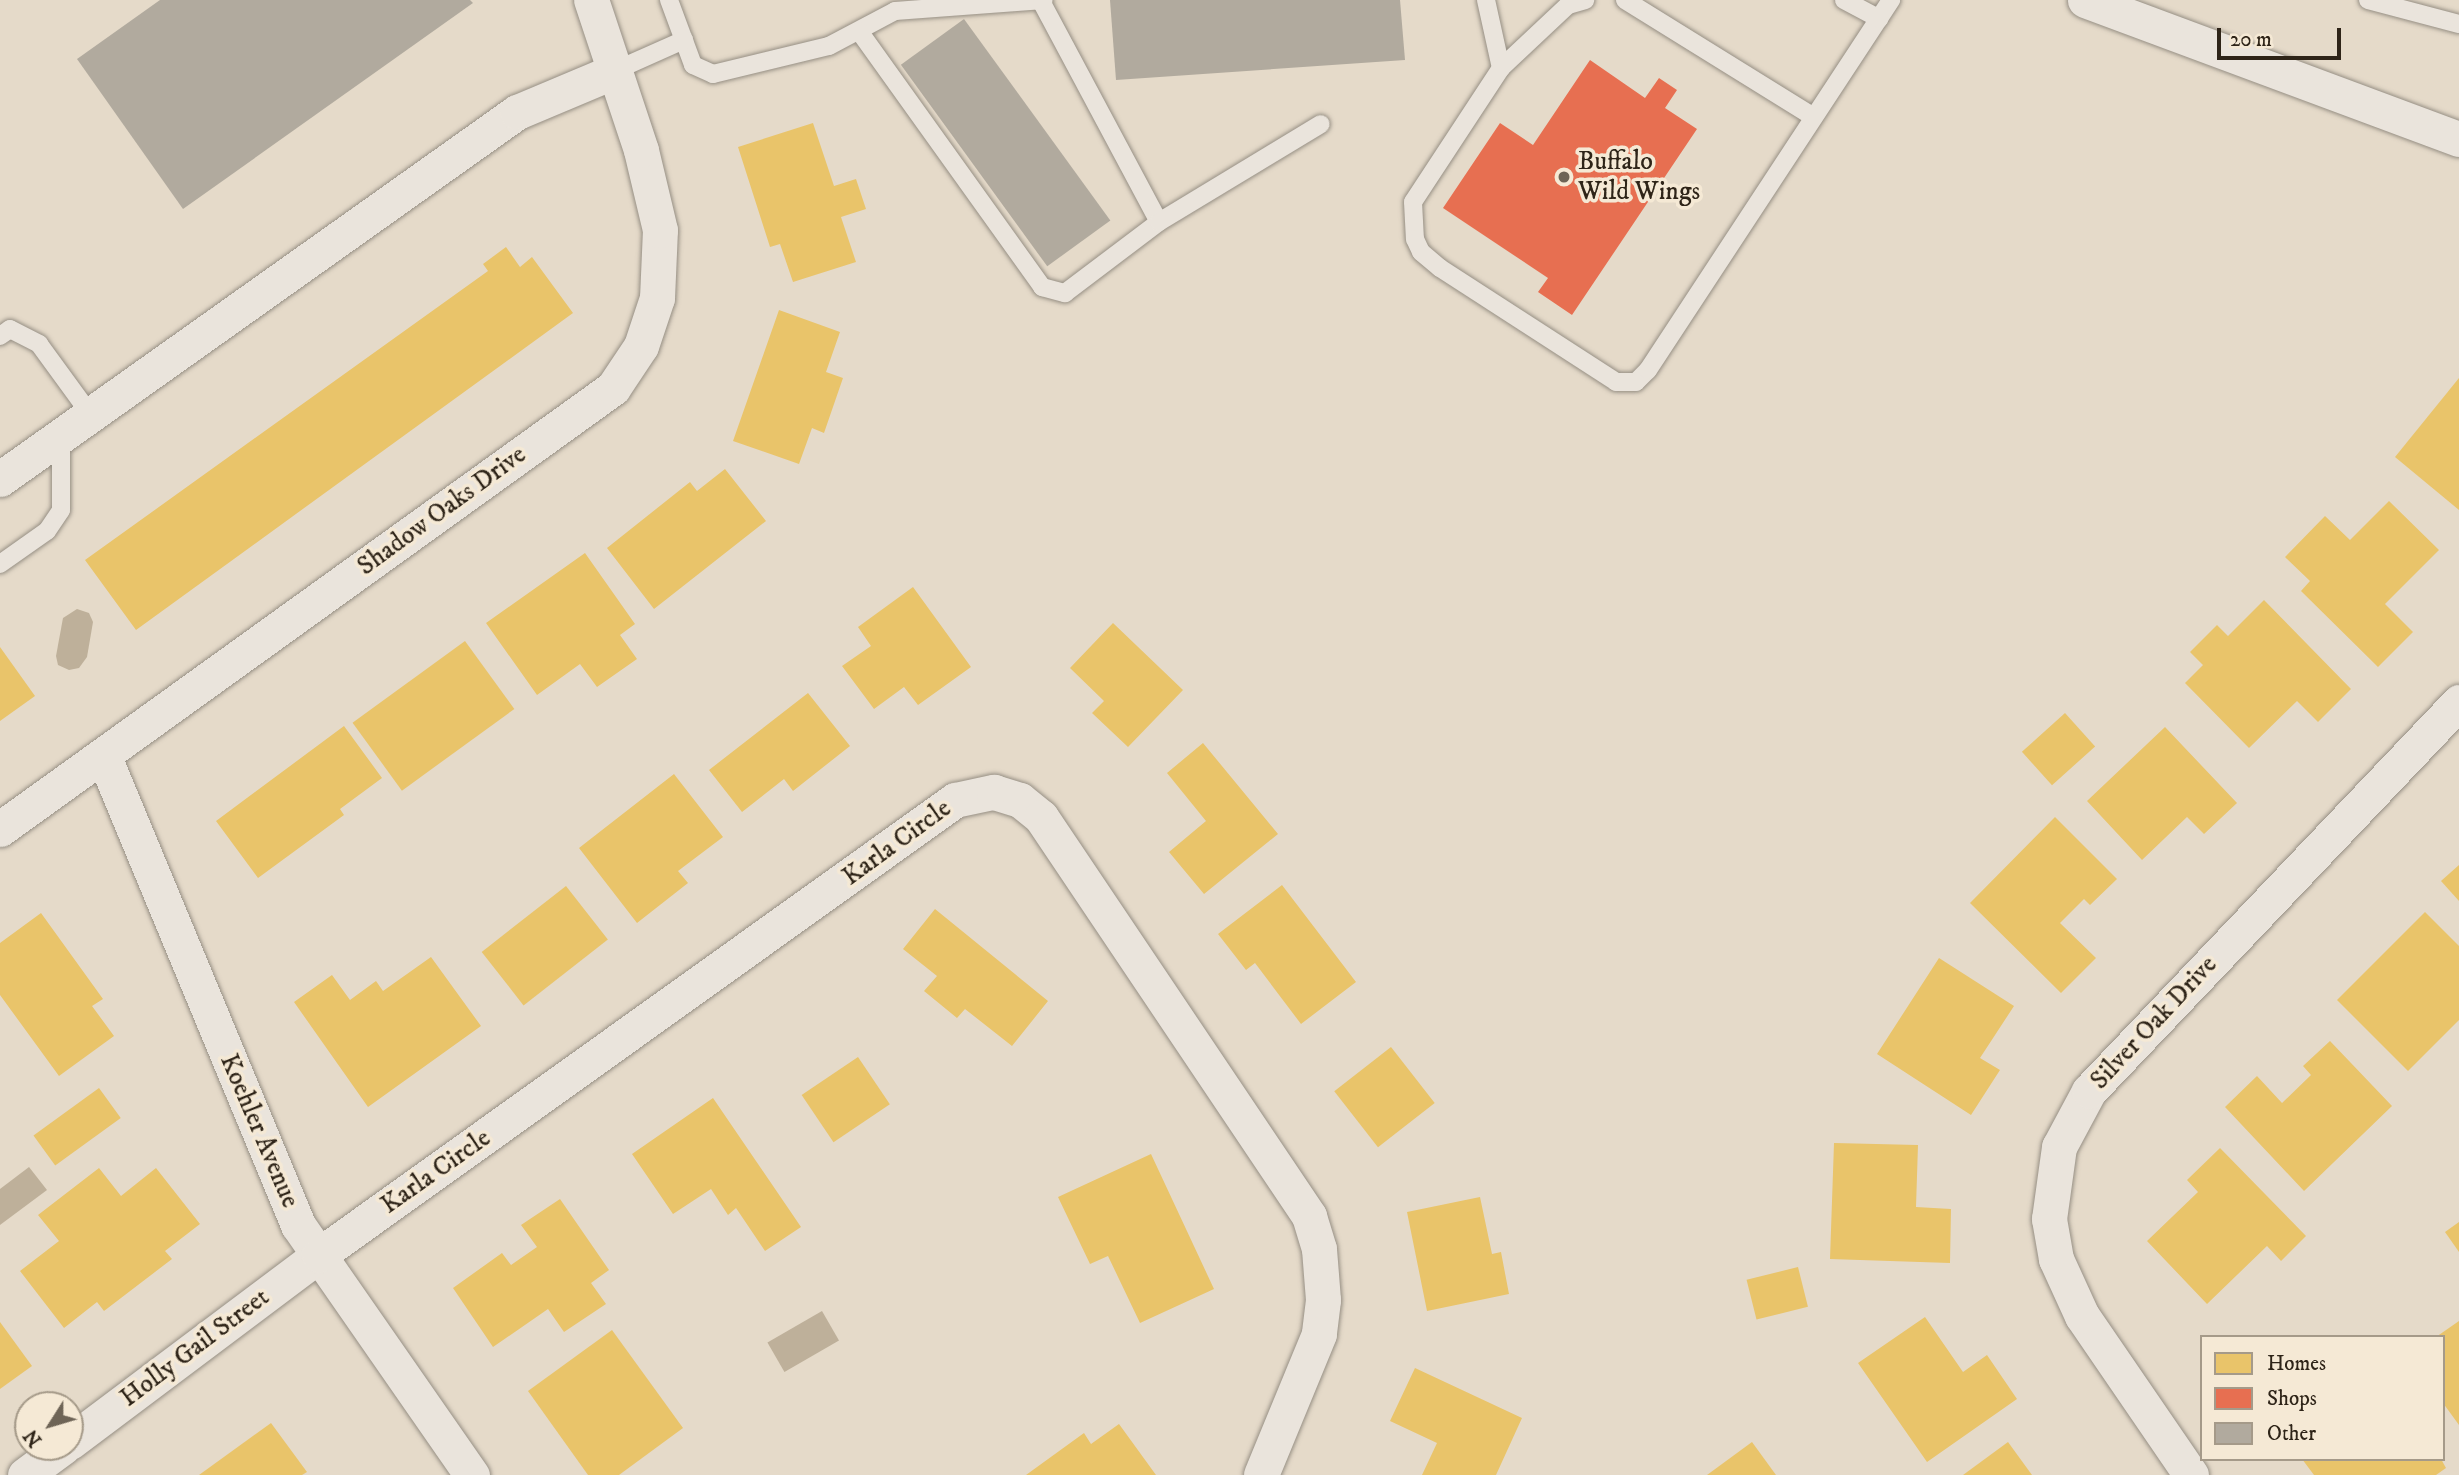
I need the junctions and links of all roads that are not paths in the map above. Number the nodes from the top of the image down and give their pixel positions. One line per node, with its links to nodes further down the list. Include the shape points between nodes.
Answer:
1 (592, 0): 16 (street, Shadow Oaks Drive)
2 (669, 0): 14 (lane)
3 (1486, 0): 15 (lane)
4 (1584, 0): 15 (lane, via 1568,5)
5 (1625, 0): 17 (lane)
6 (1844, 0): 11 (lane)
7 (1891, 0): 11 (lane)
8 (2368, 0): 12 (lane)
9 (1043, 1): 13 (lane, via 895,11); 20 (lane)
10 (2101, 3): 19 (street)
11 (1879, 19): 17 (lane)
12 (2459, 24)
13 (859, 31): 14 (lane, via 830,46 713,74 693,65); 20 (lane, via 1042,287 1065,293)
14 (684, 40): 16 (lane)
15 (1500, 68): 17 (lane, via 1413,202 1415,239 1440,268 1616,382 1636,382 1648,370)
16 (612, 72): 22 (street, via 517,111); 27 (street, Shadow Oaks Drive, via 641,149 660,230 661,264 657,298 640,346 613,388)
17 (1814, 117)
18 (1321, 124): 20 (lane)
19 (2459, 139)
20 (1159, 222)
21 (0, 336): 22 (lane, via 10,329 39,344)
22 (90, 414): 23 (street)
23 (61, 435): 24 (street); 25 (lane, via 61,510 47,531)
24 (0, 479)
25 (0, 564)
26 (2459, 702): 35 (street, Silver Oak Drive, via 2088,1091 2059,1147 2049,1219 2056,1259 2082,1316)
27 (104, 757): 28 (street, Shadow Oaks Drive); 29 (street, Koehler Avenue, via 298,1225)
28 (0, 829)
29 (319, 1255): 30 (street, Holly Gail Street); 33 (street, Koehler Avenue); 34 (street, Karla Circle, via 955,800 994,792 1020,800 1041,817 1309,1216 1319,1249 1323,1300 1319,1334)
30 (84, 1431)
31 (44, 1461): 32 (street)
32 (25, 1475)
33 (472, 1475)
34 (1261, 1475)
35 (2191, 1475)

